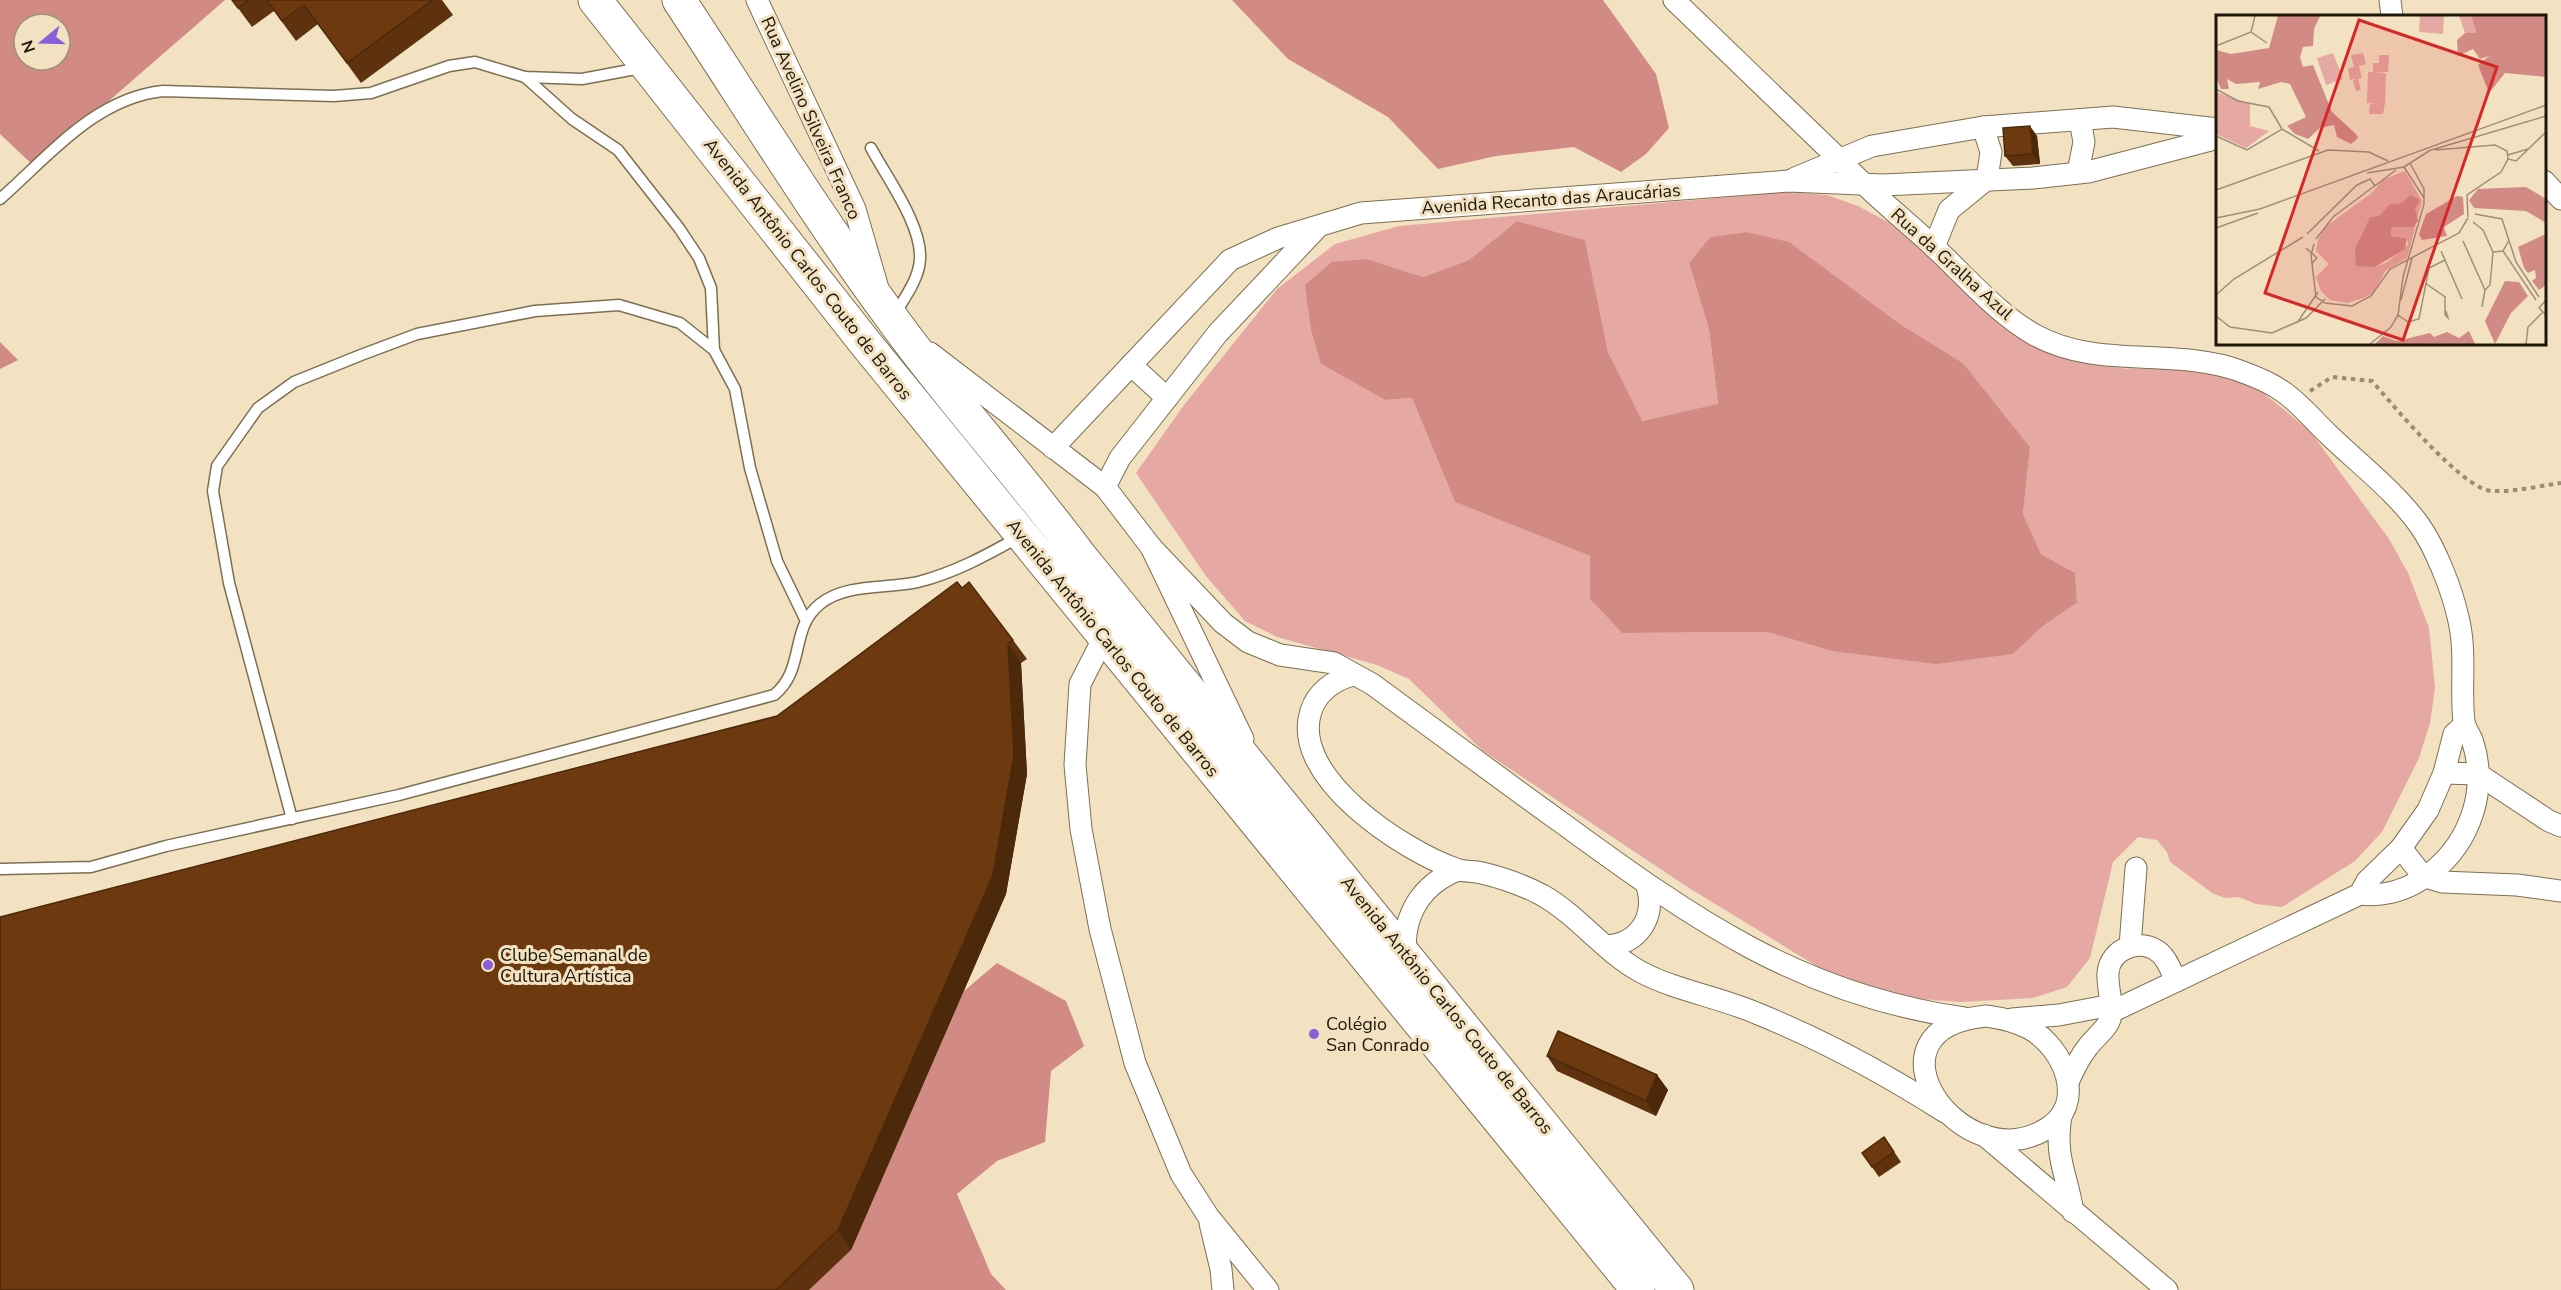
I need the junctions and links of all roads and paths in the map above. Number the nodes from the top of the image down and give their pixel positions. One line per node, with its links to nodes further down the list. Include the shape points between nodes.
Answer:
1 (595, 0): 7 (main road, Avenida Antônio Carlos Couto de Barros)
2 (679, 0): 24 (main road, Avenida Antônio Carlos Couto de Barros)
3 (758, 0): 24 (street, Rua Avelino Silveira Franco, via 855,209)
4 (1674, 0): 14 (street, Rua da Gralha Azul)
5 (2390, 0): 6 (street)
6 (2392, 15)
7 (648, 67): 8 (lane, via 582,79); 32 (main road, Avenida Antônio Carlos Couto de Barros)
8 (525, 77): 21 (lane, via 474,62 449,66 371,93 140,93 93,116); 25 (lane, via 572,119 618,150 684,235 711,288)
9 (2079, 120): 10 (street, Avenida Recanto das Araucárias); 11 (street, Avenida Recanto das Araucárias, via 2113,117); 15 (street, via 2084,142)
10 (1983, 127): 14 (street, Avenida Recanto das Araucárias, via 1872,146); 16 (street, via 1991,152)
11 (2216, 129)
12 (2216, 138): 15 (street, Avenida Recanto das Araucárias)
13 (871, 148): 24 (lane, via 918,234 920,259 914,281)
14 (1840, 160): 17 (street, Avenida Recanto das Araucárias); 18 (street, Rua da Gralha Azul)
15 (2078, 172): 16 (street, Avenida Recanto das Araucárias)
16 (1987, 179): 18 (street, Avenida Recanto das Araucárias); 23 (street, via 1950,210)
17 (1789, 181): 18 (street, Avenida Recanto das Araucárias); 22 (street, Avenida Recanto das Araucárias, via 1361,213)
18 (1862, 183): 23 (street, Rua da Gralha Azul)
19 (2546, 183): 20 (street)
20 (2561, 199)
21 (0, 200)
22 (1316, 228): 26 (street, Avenida Recanto das Araucárias, via 1278,238 1230,260); 27 (street, Avenida Recanto das Araucárias, via 1218,333)
23 (1934, 247): 28 (street, Rua da Gralha Azul, via 1999,310 2036,336 2073,350 2203,361 2241,371 2283,392)
24 (891, 318): 29 (street); 40 (main road, Avenida Antônio Carlos Couto de Barros)
25 (714, 350): 34 (lane, via 735,389 750,468 777,561); 41 (lane, via 680,324 619,305 535,311 417,334 294,382 258,408 217,466 213,491 229,583)
26 (1131, 366): 27 (street); 29 (street, Avenida Recanto das Araucárias)
27 (1167, 399): 31 (street, Avenida Recanto das Araucárias, via 1120,458)
28 (2295, 403): 30 (path, via 2332,377 2372,381 2424,440 2474,486 2491,491); 37 (street, Rua da Gralha Azul, via 2421,526 2448,584 2459,619)
29 (1053, 448): 31 (street)
30 (2561, 483)
31 (1105, 487): 33 (street)
32 (1022, 536): 34 (lane, via 974,563 918,582 844,593 822,603); 35 (main road, Avenida Antônio Carlos Couto de Barros)
33 (1151, 547): 36 (street, via 1223,623 1248,642 1280,655 1323,659); 40 (street)
34 (805, 619): 41 (lane, via 787,684 774,695 399,795)
35 (1104, 637): 63 (street, via 1080,684 1075,765 1081,829 1100,929 1135,1063 1181,1174); 66 (main road, Avenida Antônio Carlos Couto de Barros)
36 (1353, 675): 46 (street, via 1324,689 1312,707 1307,730 1311,753 1334,784 1371,820 1412,849); 48 (street, via 1372,684)
37 (2464, 725): 38 (street, via 2454,734); 39 (street, via 2472,739)
38 (2444, 773): 39 (street); 43 (street, via 2428,810)
39 (2478, 774): 42 (street); 47 (street, via 2469,824 2451,854)
40 (1264, 780): 53 (main road, Avenida Antônio Carlos Couto de Barros)
41 (292, 819): 45 (lane, via 166,846 91,867)
42 (2561, 826)
43 (2401, 848): 47 (street); 50 (street, via 2367,881)
44 (2136, 868): 52 (street)
45 (0, 869)
46 (1458, 870): 51 (street, via 1501,878 1540,894 1575,917); 53 (street, via 1436,881 1419,899 1408,920)
47 (2426, 877): 49 (street, via 2442,882); 50 (street, via 2395,892 2378,896)
48 (1647, 886): 51 (street, via 1649,915 1639,932 1624,943); 56 (street, via 1732,939 1807,977 1882,1003)
49 (2561, 891)
50 (2360, 894): 54 (street)
51 (1606, 946): 59 (street, via 1659,981 1755,1012 1842,1051)
52 (2130, 946): 54 (street, via 2147,946 2162,954); 55 (street, via 2110,964)
53 (1406, 954): 67 (main road, Avenida Antônio Carlos Couto de Barros)
54 (2176, 981): 55 (street)
55 (2111, 1012): 57 (street, via 2101,1006); 58 (street, via 2110,1021 2085,1049)
56 (1964, 1018): 57 (street); 59 (street, via 1946,1026 1932,1039 1925,1056 1931,1094)
57 (2009, 1020): 58 (street, via 2031,1029 2049,1043)
58 (2069, 1080): 60 (street, via 2068,1099)
59 (1944, 1112): 61 (street)
60 (2061, 1116): 61 (street, via 2047,1129 2029,1137); 62 (street, via 2059,1162)
61 (1984, 1135): 62 (street)
62 (2073, 1212): 68 (street)
63 (1208, 1216): 64 (street); 65 (street)
64 (1223, 1290)
65 (1268, 1290)
66 (1638, 1290)
67 (1677, 1290)
68 (2167, 1290)

